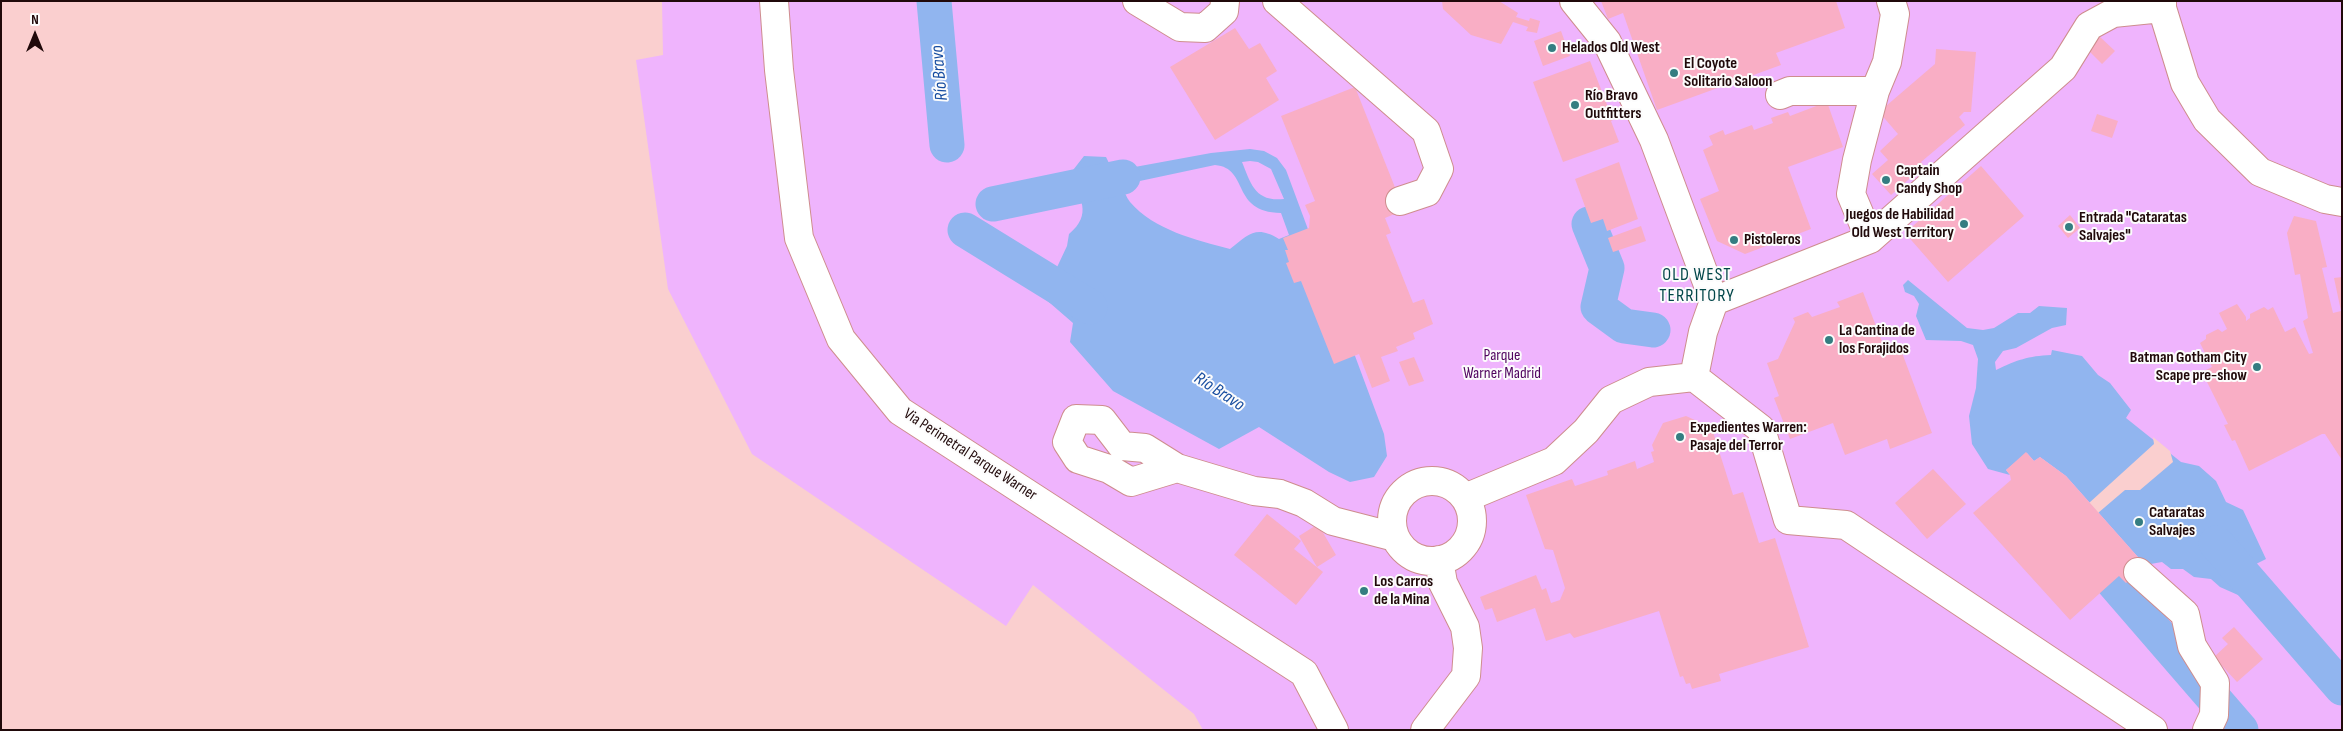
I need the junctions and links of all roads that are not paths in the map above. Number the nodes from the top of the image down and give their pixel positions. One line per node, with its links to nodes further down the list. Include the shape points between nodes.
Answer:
1 (774, 1): 21 (street, Via Perimetral Parque Warner, via 799,238 841,340 900,411 1304,673)
2 (1137, 1): 3 (street, via 1180,27 1205,28 1224,11)
3 (1225, 1)
4 (1276, 1): 10 (street, via 1426,131 1438,169 1427,192)
5 (1574, 1): 13 (street, via 1607,42 1654,140)
6 (1891, 1): 8 (street, via 1895,14 1887,62)
7 (2162, 4): 11 (street, via 2185,83 2207,120 2260,172 2325,199); 12 (street, via 2113,13 2090,26 2063,68)
8 (1875, 91): 9 (street, via 1790,91); 12 (street, via 1851,194)
9 (1780, 95)
10 (1400, 201)
11 (2342, 202)
12 (1870, 239): 13 (street)
13 (1714, 301): 14 (street, via 1703,332)
14 (1694, 377): 16 (street, via 1649,382 1611,400 1586,431 1554,461); 22 (street, via 1761,429 1788,520 1846,525)
15 (1192, 468): 15 (street, via 1146,448 1120,447 1131,482); 17 (street, via 1254,491 1280,494 1290,489 1304,503 1333,521)
16 (1464, 498): 17 (street, via 1456,489 1431,481 1406,490 1393,511); 18 (street, via 1472,523 1468,536 1462,548)
17 (1395, 537): 18 (street, via 1413,556)
18 (1438, 560): 20 (street, via 1443,583 1465,627 1468,648 1466,676)
19 (2149, 574): 23 (street, via 2185,614 2192,646 2215,683 2214,715)
20 (1429, 724)
21 (1334, 730)
22 (2153, 730)
23 (2207, 730)

